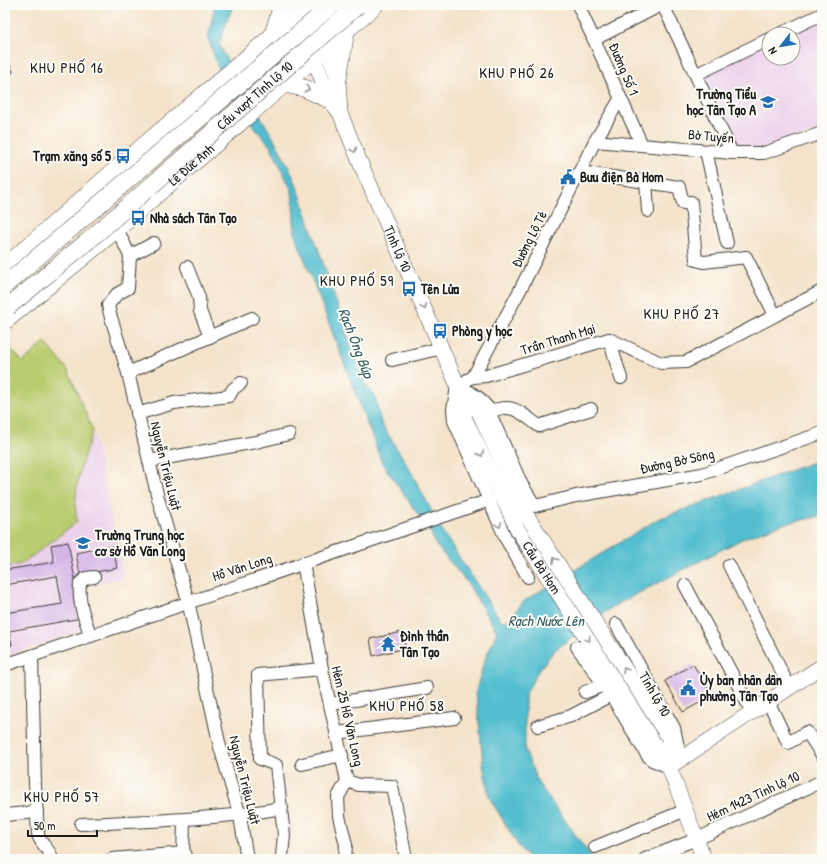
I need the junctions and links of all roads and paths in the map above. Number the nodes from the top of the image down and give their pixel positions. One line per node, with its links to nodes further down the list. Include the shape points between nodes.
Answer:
1 (282, 5): 13 (highway)
2 (316, 5): 40 (highway, Cầu vượt Tỉnh lộ 10)
3 (332, 5): 41 (highway, Cầu vượt Tỉnh lộ 10, bridge)
4 (344, 5): 43 (highway, Cầu vượt Tỉnh lộ 10)
5 (358, 5): 43 (highway, Cầu vượt Tỉnh lộ 10, bridge)
6 (375, 5): 12 (highway, Lê Đức Anh)
7 (578, 5): 14 (street, Đường Số 1)
8 (662, 5): 14 (street); 18 (street)
9 (302, 8): 13 (highway); 17 (main road, Tỉnh lộ 10)
10 (822, 14): 11 (street)
11 (797, 26)
12 (346, 30): 17 (highway, Lê Đức Anh); 19 (highway)
13 (272, 37): 16 (highway)
14 (595, 39): 21 (street, Đường Số 1)
15 (761, 43): 18 (street)
16 (258, 48): 20 (highway, via 276,64); 23 (highway)
17 (320, 53): 19 (main road, Tỉnh lộ 10); 20 (highway, Lê Đức Anh); 22 (main road, Tỉnh lộ 10)
18 (697, 74): 30 (street)
19 (338, 79): 24 (main road, Tỉnh lộ 10)
20 (282, 84): 22 (highway, one-way to 22, via 304,88); 28 (highway, Lê Đức Anh)
21 (620, 99): 26 (street, Đường Lộ Tẻ); 27 (street, Đường Số 1)
22 (330, 100): 24 (main road, Tỉnh lộ 10)
23 (188, 108): 28 (highway, via 203,119 210,130); 38 (highway)
24 (340, 113): 48 (main road, Tỉnh lộ 10, one-way to 48, via 358,160)
25 (822, 133): 30 (street, Bờ Tuyến, via 764,153)
26 (595, 141): 27 (street, Bờ Tuyến); 31 (street, Đường Lộ Tẻ)
27 (642, 144): 29 (street, Bờ Tuyến)
28 (214, 145): 34 (highway, Lê Đức Anh)
29 (706, 150): 30 (street, Bờ Tuyến); 36 (street)
30 (732, 153)
31 (580, 172): 32 (street); 51 (street, Đường Lộ Tẻ)
32 (646, 181): 33 (street); 44 (street, via 679,187 683,202 691,202 696,260 704,262 746,257)
33 (648, 211)
34 (117, 229): 37 (street, Nguyễn Triệu Luật); 43 (highway, Lê Đức Anh)
35 (154, 243): 37 (street)
36 (727, 243)
37 (130, 256): 50 (street, Nguyễn Triệu Luật, via 128,288 117,294 108,305)
38 (5, 267)
39 (187, 267): 46 (street)
40 (5, 274)
41 (5, 285)
42 (822, 291): 44 (street, Trần Thanh Mại)
43 (6, 311)
44 (775, 315): 47 (street, Trần Thanh Mại, via 686,362 661,364)
45 (252, 318): 46 (street)
46 (210, 336): 50 (street)
47 (608, 339): 51 (street, Trần Thanh Mại, via 486,376); 52 (street)
48 (442, 348): 49 (street); 54 (main road, Tỉnh lộ 10)
49 (392, 360)
50 (128, 373): 57 (street, Nguyễn Triệu Luật)
51 (473, 377): 54 (street)
52 (621, 378)
53 (241, 383): 57 (street, via 229,396 174,403)
54 (458, 384): 56 (main road, Tỉnh lộ 10); 58 (main road, Tỉnh lộ 10); 62 (street, via 452,409 454,421)
55 (591, 410): 56 (street, via 539,426 515,408)
56 (484, 412): 63 (street, Tỉnh lộ 10); 87 (main road, Cầu Bà Hom, one-way to 56, via 524,511)
57 (137, 414): 61 (street, Nguyễn Triệu Luật)
58 (465, 419): 88 (main road, Cầu Bà Hom, one-way to 88, via 518,530)
59 (822, 433): 63 (street, Đường Bờ Sông, via 702,474)
60 (289, 434): 61 (street)
61 (149, 461): 69 (street, Nguyễn Triệu Luật)
62 (490, 500): 64 (street, Hồ Văn Long); 67 (street, one-way to 67, via 509,546)
63 (534, 506)
64 (303, 563): 69 (street, Hồ Văn Long); 76 (street, Hẻm 25 Hồ Văn Long)
65 (729, 565): 78 (street)
66 (94, 577): 71 (street, via 86,578 80,583 79,596)
67 (528, 577)
68 (685, 585): 83 (street)
69 (188, 601): 71 (street, Hồ Văn Long); 99 (street, Nguyễn Triệu Luật, via 220,747)
70 (616, 624): 92 (street, Tỉnh lộ 10, via 674,728 678,747)
71 (91, 636): 73 (street, Hồ Văn Long)
72 (577, 648): 79 (street)
73 (32, 656): 74 (street, Hồ Văn Long); 97 (street)
74 (5, 665)
75 (822, 666): 78 (main road)
76 (322, 669): 82 (street, Hẻm 25 Hồ Văn Long); 95 (street, via 258,675 260,759 276,765)
77 (427, 688): 82 (street)
78 (789, 688): 81 (main road)
79 (608, 690): 80 (street); 85 (street, via 572,716); 92 (street, via 647,755)
80 (585, 692)
81 (768, 701): 83 (main road); 90 (street, via 788,743 807,732)
82 (331, 704): 86 (street, Hẻm 25 Hồ Văn Long)
83 (752, 712): 92 (main road)
84 (454, 718): 86 (street)
85 (538, 726)
86 (337, 733): 89 (street, Hẻm 25 Hồ Văn Long)
87 (669, 738): 92 (main road, Tỉnh lộ 10)
88 (658, 750): 92 (main road, Tỉnh lộ 10)
89 (342, 755): 91 (street); 93 (street, Hẻm 25 Hồ Văn Long)
90 (822, 755)
91 (302, 764)
92 (669, 767): 96 (main road, Tỉnh lộ 10)
93 (347, 781): 109 (street, via 338,797 346,845); 110 (street, Hẻm 25 Hồ Văn Long, via 392,786)
94 (822, 781): 102 (street, Hẻm 1423 Tỉnh lộ 10)
95 (282, 808): 99 (street); 105 (street)
96 (686, 810): 102 (main road, Tỉnh lộ 10); 103 (street)
97 (37, 812): 98 (street); 106 (street, via 40,841 49,849)
98 (5, 815)
99 (240, 816): 100 (street); 108 (street, Nguyễn Triệu Luật)
100 (184, 820): 101 (street); 104 (street)
101 (81, 824)
102 (697, 839): 111 (street, Hẻm 1423 Tỉnh lộ 10); 112 (main road, Tỉnh lộ 10)
103 (595, 847)
104 (184, 856): 107 (street)
105 (282, 856)
106 (52, 859)
107 (112, 859)
108 (247, 859)
109 (345, 859)
110 (406, 859)
111 (645, 859)
112 (704, 859)

